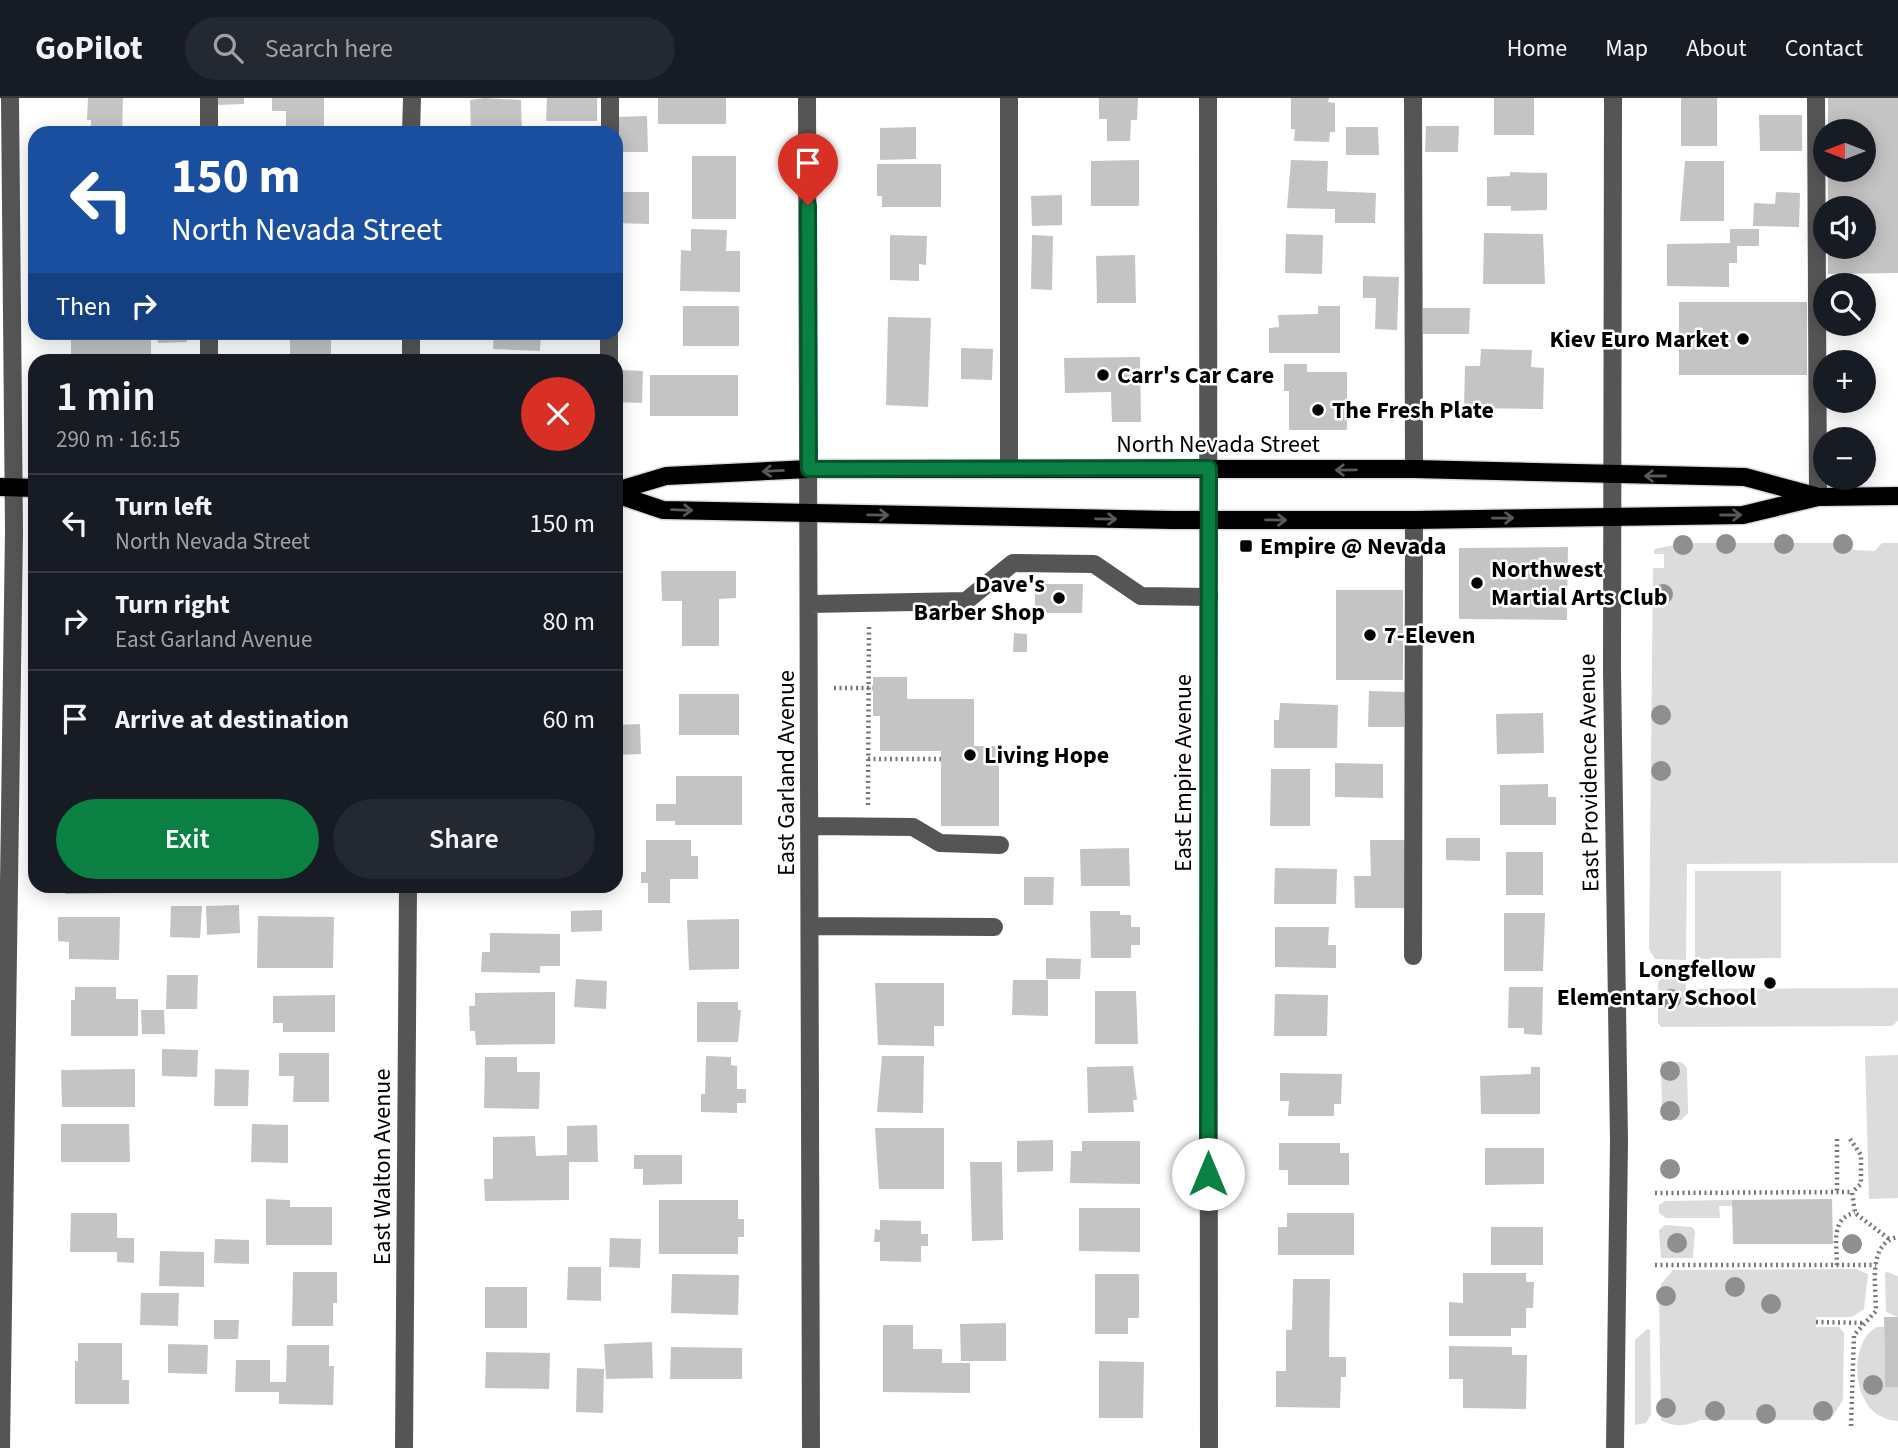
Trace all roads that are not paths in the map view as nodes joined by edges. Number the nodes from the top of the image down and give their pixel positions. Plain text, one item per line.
1 (10, 98) edge
2 (209, 98) edge
3 (412, 98) edge
4 (610, 98) edge
5 (807, 98) edge
6 (1009, 98) edge
7 (1208, 98) edge
8 (1413, 98) edge
9 (1613, 98) edge
10 (1816, 98) edge
11 (209, 126) edge
12 (411, 126) edge
13 (610, 126) edge
14 (1009, 467) junction
15 (1209, 468) junction
16 (809, 469) junction
17 (1414, 469) junction
18 (1612, 476) junction
19 (7, 487) edge
20 (28, 488) edge
21 (623, 490) edge
22 (623, 495) edge
23 (1818, 496) junction
24 (1898, 496) edge
25 (810, 514) junction
26 (1613, 515) junction
27 (1208, 520) junction
28 (1414, 520) junction
29 (1209, 597) junction
30 (810, 604) junction
31 (811, 826) junction
32 (1000, 845) dead end
33 (408, 893) edge
34 (810, 926) junction
35 (994, 927) dead end
36 (1413, 956) dead end
37 (1, 1448) edge
38 (404, 1448) edge
39 (811, 1448) edge
40 (1209, 1448) edge
41 (1615, 1448) edge

1 - 19 street
2 - 11 street
3 - 12 street
4 - 13 street
5 - 16 street, East Garland Avenue
6 - 14 street
7 - 15 street, East Empire Avenue
8 - 17 street
9 - 18 street, East Providence Avenue
10 - 23 street
14 - 15 main road, North Nevada Street
14 - 16 main road, North Nevada Street
17 -> 15 main road, North Nevada Street
15 - 27 street, East Empire Avenue
16 -> 21 main road, North Nevada Street
16 - 25 street, East Garland Avenue
17 - 18 main road, North Nevada Street
23 -> 18 main road, North Nevada Street
18 - 26 street, East Providence Avenue
19 - 20 main road
19 - 37 street
22 -> 25 main road, North Nevada Street
23 - 24 main road, North Nevada Street
26 -> 23 main road, North Nevada Street
25 -> 27 main road, North Nevada Street
25 - 30 street, East Garland Avenue
28 -> 26 main road, North Nevada Street
26 - 41 street, East Providence Avenue
27 -> 28 main road, North Nevada Street
27 - 29 street, East Empire Avenue
28 - 36 street
29 - 30 street
29 - 40 street, East Empire Avenue
30 - 31 street, East Garland Avenue
31 - 32 street
31 - 34 street, East Garland Avenue
33 - 38 street, East Walton Avenue
34 - 35 street
34 - 39 street, East Garland Avenue

